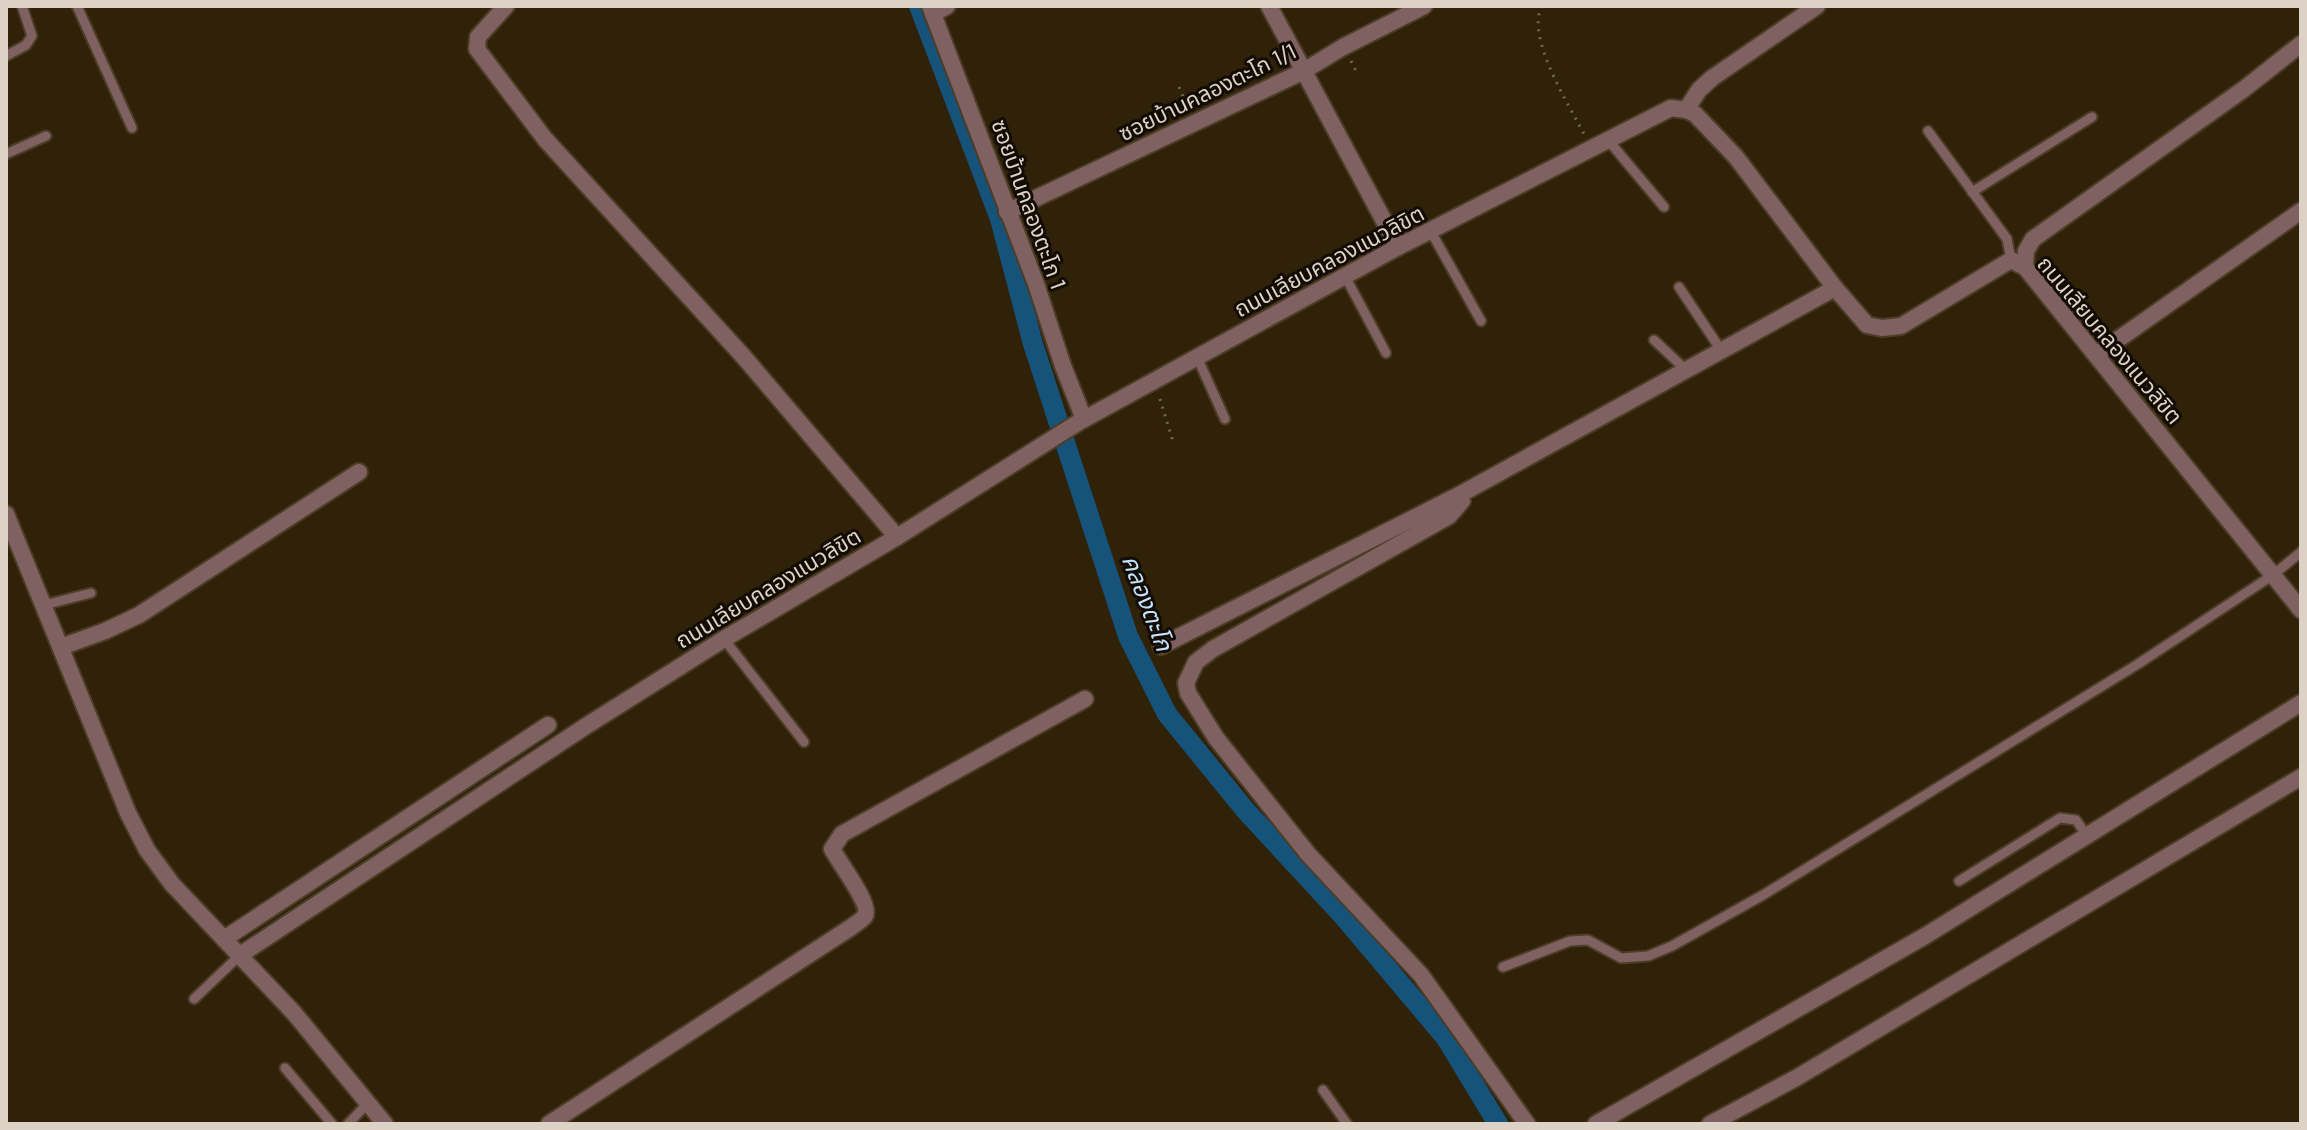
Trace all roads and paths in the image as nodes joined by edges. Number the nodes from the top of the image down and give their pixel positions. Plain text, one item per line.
1 (22, 6) edge
2 (77, 6) edge
3 (506, 6) edge
4 (1269, 6) edge
5 (1424, 6) edge
6 (1542, 6) edge
7 (1817, 6) edge
8 (937, 9) edge
9 (2301, 44) edge
10 (6, 56) edge
11 (1302, 72) junction
12 (1686, 110) junction
13 (2092, 117) dead end
14 (132, 128) dead end
15 (1928, 131) dead end
16 (46, 136) dead end
17 (1608, 140) junction
18 (1591, 148) junction
19 (6, 154) edge
20 (1972, 192) junction
21 (1664, 207) dead end
22 (2301, 211) edge
23 (1007, 212) junction
24 (1430, 230) junction
25 (1398, 247) junction
26 (2018, 263) junction
27 (1345, 276) junction
28 (1679, 287) dead end
29 (1835, 288) junction
30 (1481, 321) dead end
31 (1654, 340) dead end
32 (1721, 350) junction
33 (1386, 353) dead end
34 (2096, 355) junction
35 (1197, 357) junction
36 (1685, 369) junction
37 (1155, 380) junction
38 (1225, 419) dead end
39 (1082, 420) junction
40 (1174, 445) dead end
41 (359, 472) dead end
42 (1459, 495) junction
43 (6, 514) edge
44 (897, 537) junction
45 (2301, 552) edge
46 (2273, 575) junction
47 (91, 593) dead end
48 (44, 605) junction
49 (2301, 610) edge
50 (724, 639) junction
51 (1161, 646) dead end
52 (61, 647) junction
53 (1085, 699) dead end
54 (2301, 703) edge
55 (548, 725) dead end
56 (804, 742) dead end
57 (2301, 777) edge
58 (464, 779) junction
59 (478, 797) junction
60 (2087, 836) junction
61 (1959, 881) dead end
62 (224, 939) junction
63 (240, 955) junction
64 (1503, 967) dead end
65 (194, 999) dead end
66 (285, 1068) dead end
67 (1323, 1090) dead end
68 (368, 1103) junction
69 (332, 1124) edge
70 (348, 1124) edge
71 (385, 1124) edge
72 (549, 1124) edge
73 (1347, 1124) edge
74 (1527, 1124) edge
75 (1596, 1124) edge
76 (1710, 1124) edge

1 - 10 lane
2 - 14 lane
3 - 44 street
4 - 11 street
5 - 11 street, ซอยบ้านคลองตะโก 1/1
6 - 18 path
7 - 12 street
8 - 23 street, ซอยบ้านคลองตะโก 1
9 - 26 street
11 - 23 street, ซอยบ้านคลองตะโก 1/1
11 - 25 street
12 - 17 street, ถนนเลียบคลองแนวลิขิต
12 - 29 street, ถนนเลียบคลองแนวลิขิต
13 - 20 lane
15 - 20 lane
16 - 19 lane
17 - 18 street, ถนนเลียบคลองแนวลิขิต
17 - 21 lane
18 - 24 street, ถนนเลียบคลองแนวลิขิต
20 - 26 lane
22 - 34 street
23 - 39 street, ซอยบ้านคลองตะโก 1
24 - 25 street, ถนนเลียบคลองแนวลิขิต
24 - 30 lane
25 - 27 street, ถนนเลียบคลองแนวลิขิต
26 - 29 street, ถนนเลียบคลองแนวลิขิต
26 - 34 street, ถนนเลียบคลองแนวลิขิต
27 - 33 lane
27 - 35 street, ถนนเลียบคลองแนวลิขิต
28 - 32 lane
29 - 32 street
31 - 36 lane
32 - 36 street
34 - 46 street, ถนนเลียบคลองแนวลิขิต
35 - 37 street, ถนนเลียบคลองแนวลิขิต
35 - 38 lane
36 - 42 street
37 - 39 street, ถนนเลียบคลองแนวลิขิต
37 - 40 path
39 - 44 street, ถนนเลียบคลองแนวลิขิต
41 - 52 street
42 - 51 street
42 - 74 street
43 - 48 street
44 - 50 street, ถนนเลียบคลองแนวลิขิต
45 - 46 lane
46 - 49 street, ถนนเลียบคลองแนวลิขิต
46 - 64 lane
47 - 48 lane
48 - 52 street
50 - 56 lane
50 - 59 street, ถนนเลียบคลองแนวลิขิต
52 - 62 street
53 - 72 street
54 - 60 street
55 - 58 street
57 - 76 street
58 - 59 street
58 - 62 street
59 - 63 street, ถนนเลียบคลองแนวลิขิต
60 - 61 lane
60 - 75 street
62 - 63 street
63 - 65 lane
63 - 68 street
66 - 69 lane
67 - 73 lane
68 - 70 lane
68 - 71 street

